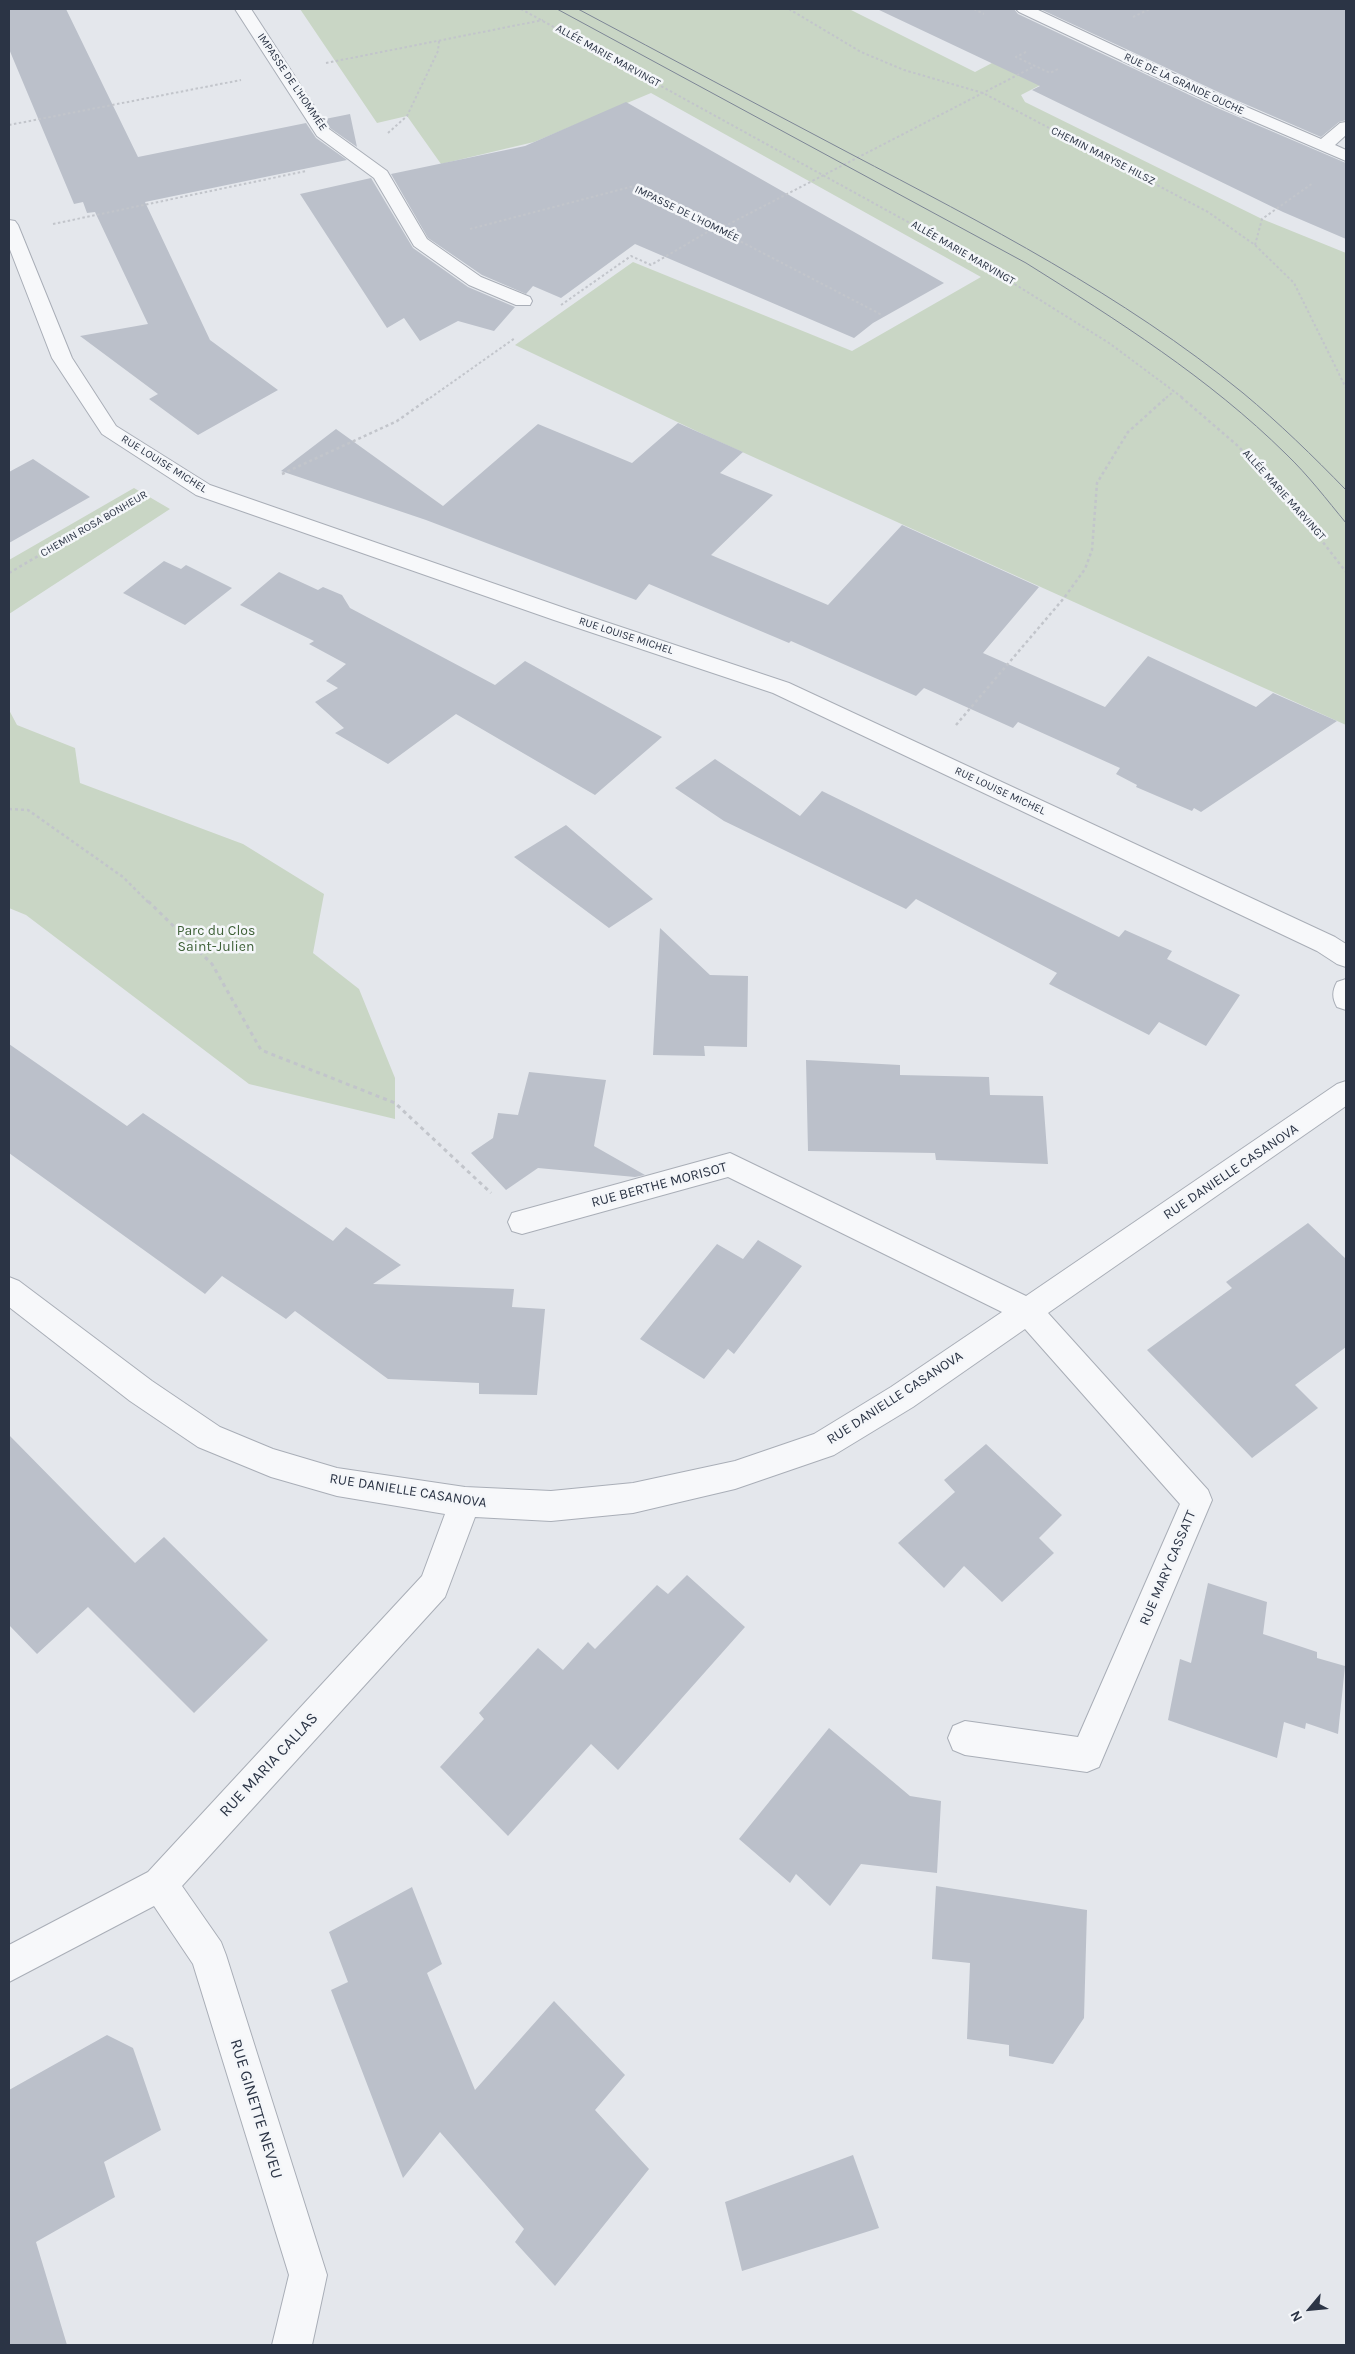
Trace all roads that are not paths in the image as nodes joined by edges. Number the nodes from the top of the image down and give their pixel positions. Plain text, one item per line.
1 (243, 9) edge
2 (1024, 9) edge
3 (1346, 126) edge
4 (1323, 146) junction
5 (1346, 156) edge
6 (10, 229) edge
7 (523, 301) dead end
8 (1346, 957) edge
9 (1346, 989) edge
10 (1346, 1000) edge
11 (1346, 1092) edge
12 (522, 1222) road end
13 (9, 1290) edge
14 (1028, 1311) junction
15 (465, 1502) junction
16 (965, 1738) dead end
17 (160, 1884) junction
18 (9, 1964) edge
19 (292, 2345) edge

1 - 7 street, IMPASSE DE L'HOMMÉE
2 - 4 street, RUE DE LA GRANDE OUCHE
3 - 4 street
4 - 5 street, RUE DE LA GRANDE OUCHE
6 - 8 street, RUE LOUISE MICHEL
9 - 10 street
11 - 14 street, RUE DANIELLE CASANOVA
12 - 14 street, RUE BERTHE MORISOT
13 - 15 street, RUE DANIELLE CASANOVA
14 - 15 street, RUE DANIELLE CASANOVA
14 - 16 street, RUE MARY CASSATT
15 - 17 street, RUE MARIA CALLAS
17 - 18 street, RUE MARIA CALLAS
17 - 19 street, RUE GINETTE NEVEU

